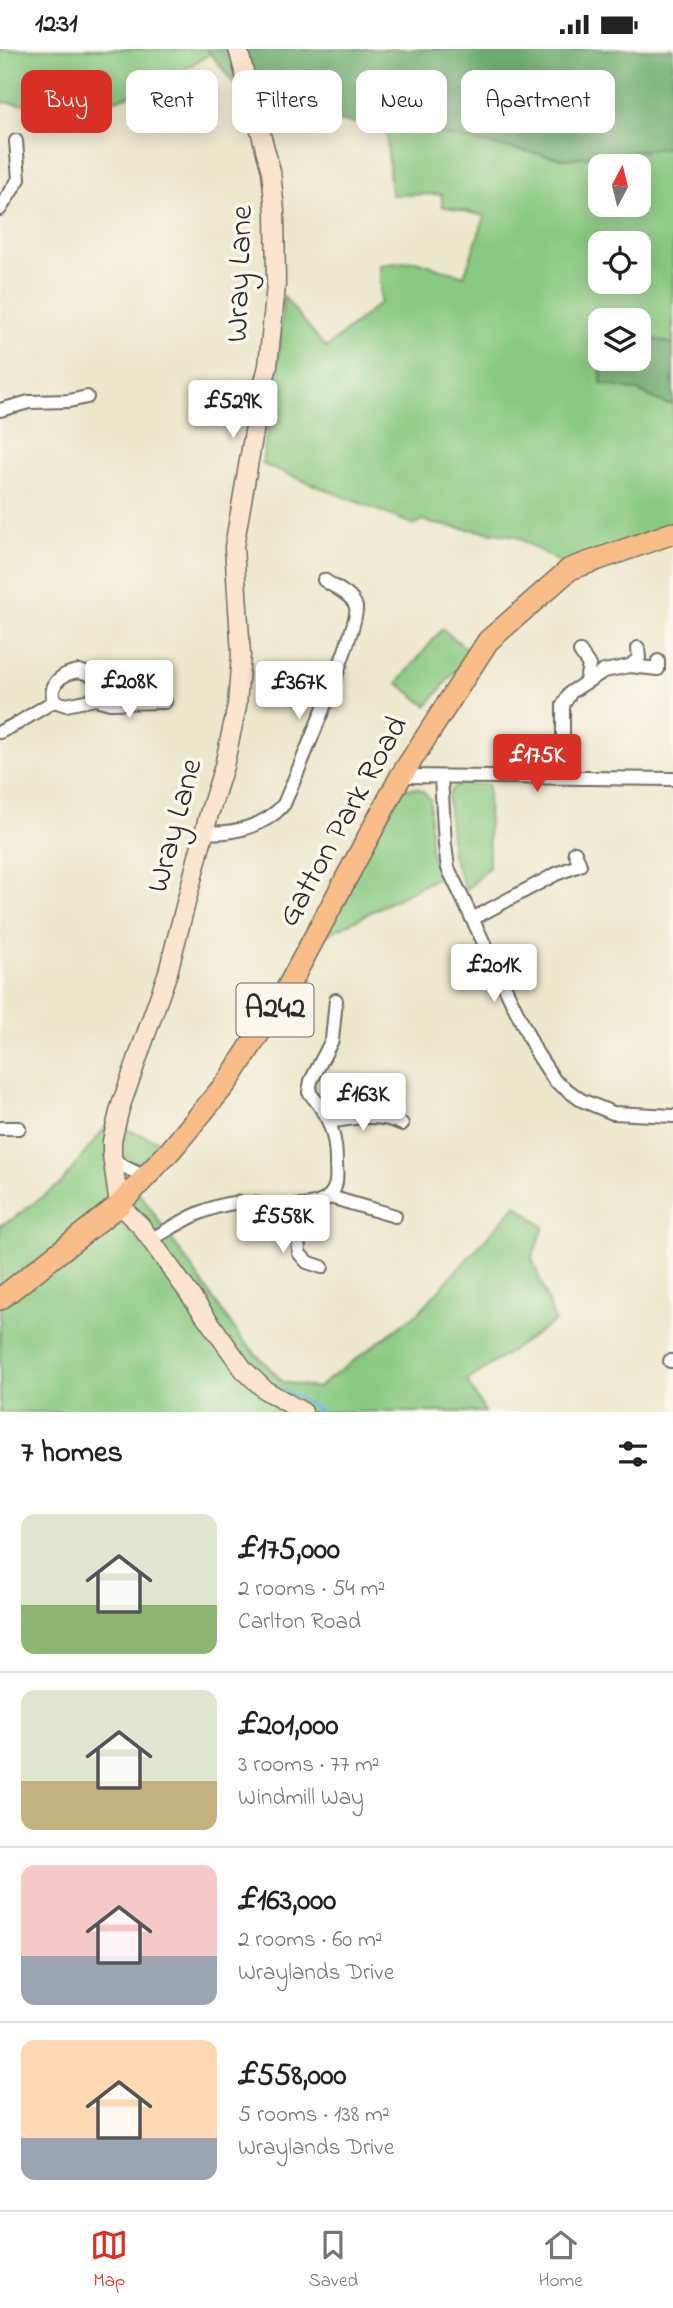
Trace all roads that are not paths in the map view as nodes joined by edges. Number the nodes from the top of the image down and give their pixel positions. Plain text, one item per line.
1 (238, 49) edge
2 (16, 141) dead end
3 (0, 209) edge
4 (87, 397) dead end
5 (0, 410) edge
6 (673, 533) edge
7 (324, 580) dead end
8 (638, 648) dead end
9 (580, 652) dead end
10 (657, 661) dead end
11 (630, 666) junction
12 (586, 681) junction
13 (95, 699) junction
14 (54, 701) junction
15 (165, 702) dead end
16 (0, 732) edge
17 (401, 776) junction
18 (441, 777) junction
19 (563, 777) junction
20 (673, 779) edge
21 (204, 832) junction
22 (580, 864) dead end
23 (472, 919) junction
24 (336, 1000) dead end
25 (673, 1116) edge
26 (329, 1122) junction
27 (402, 1124) dead end
28 (0, 1128) edge
29 (19, 1128) dead end
30 (112, 1155) junction
31 (145, 1177) junction
32 (330, 1197) junction
33 (120, 1205) junction
34 (297, 1207) junction
35 (395, 1216) dead end
36 (150, 1240) junction
37 (322, 1267) dead end
38 (0, 1299) edge
39 (303, 1412) edge

1 - 21 street, Wray Lane
2 - 3 street
4 - 5 street
6 - 17 main road, Gatton Park Road / A242
7 - 21 street
8 - 11 street
9 - 12 street
10 - 11 street
11 - 12 street
12 - 19 street
13 - 14 street
13 - 14 street
13 - 15 street
14 - 16 street
17 - 18 street
17 - 31 main road, Gatton Park Road / A242
18 - 19 street
18 - 23 street
19 - 20 street
21 - 30 street, Wray Lane
22 - 23 street
23 - 25 street
24 - 26 street
26 - 27 street
26 - 32 street
28 - 29 street
30 - 31 street
30 - 33 street, Wray Lane
31 - 33 main road, Gatton Park Road / A242
32 - 34 street
32 - 35 street
33 - 36 street
33 - 38 main road, A242
34 - 36 street
34 - 37 street
36 - 39 street

